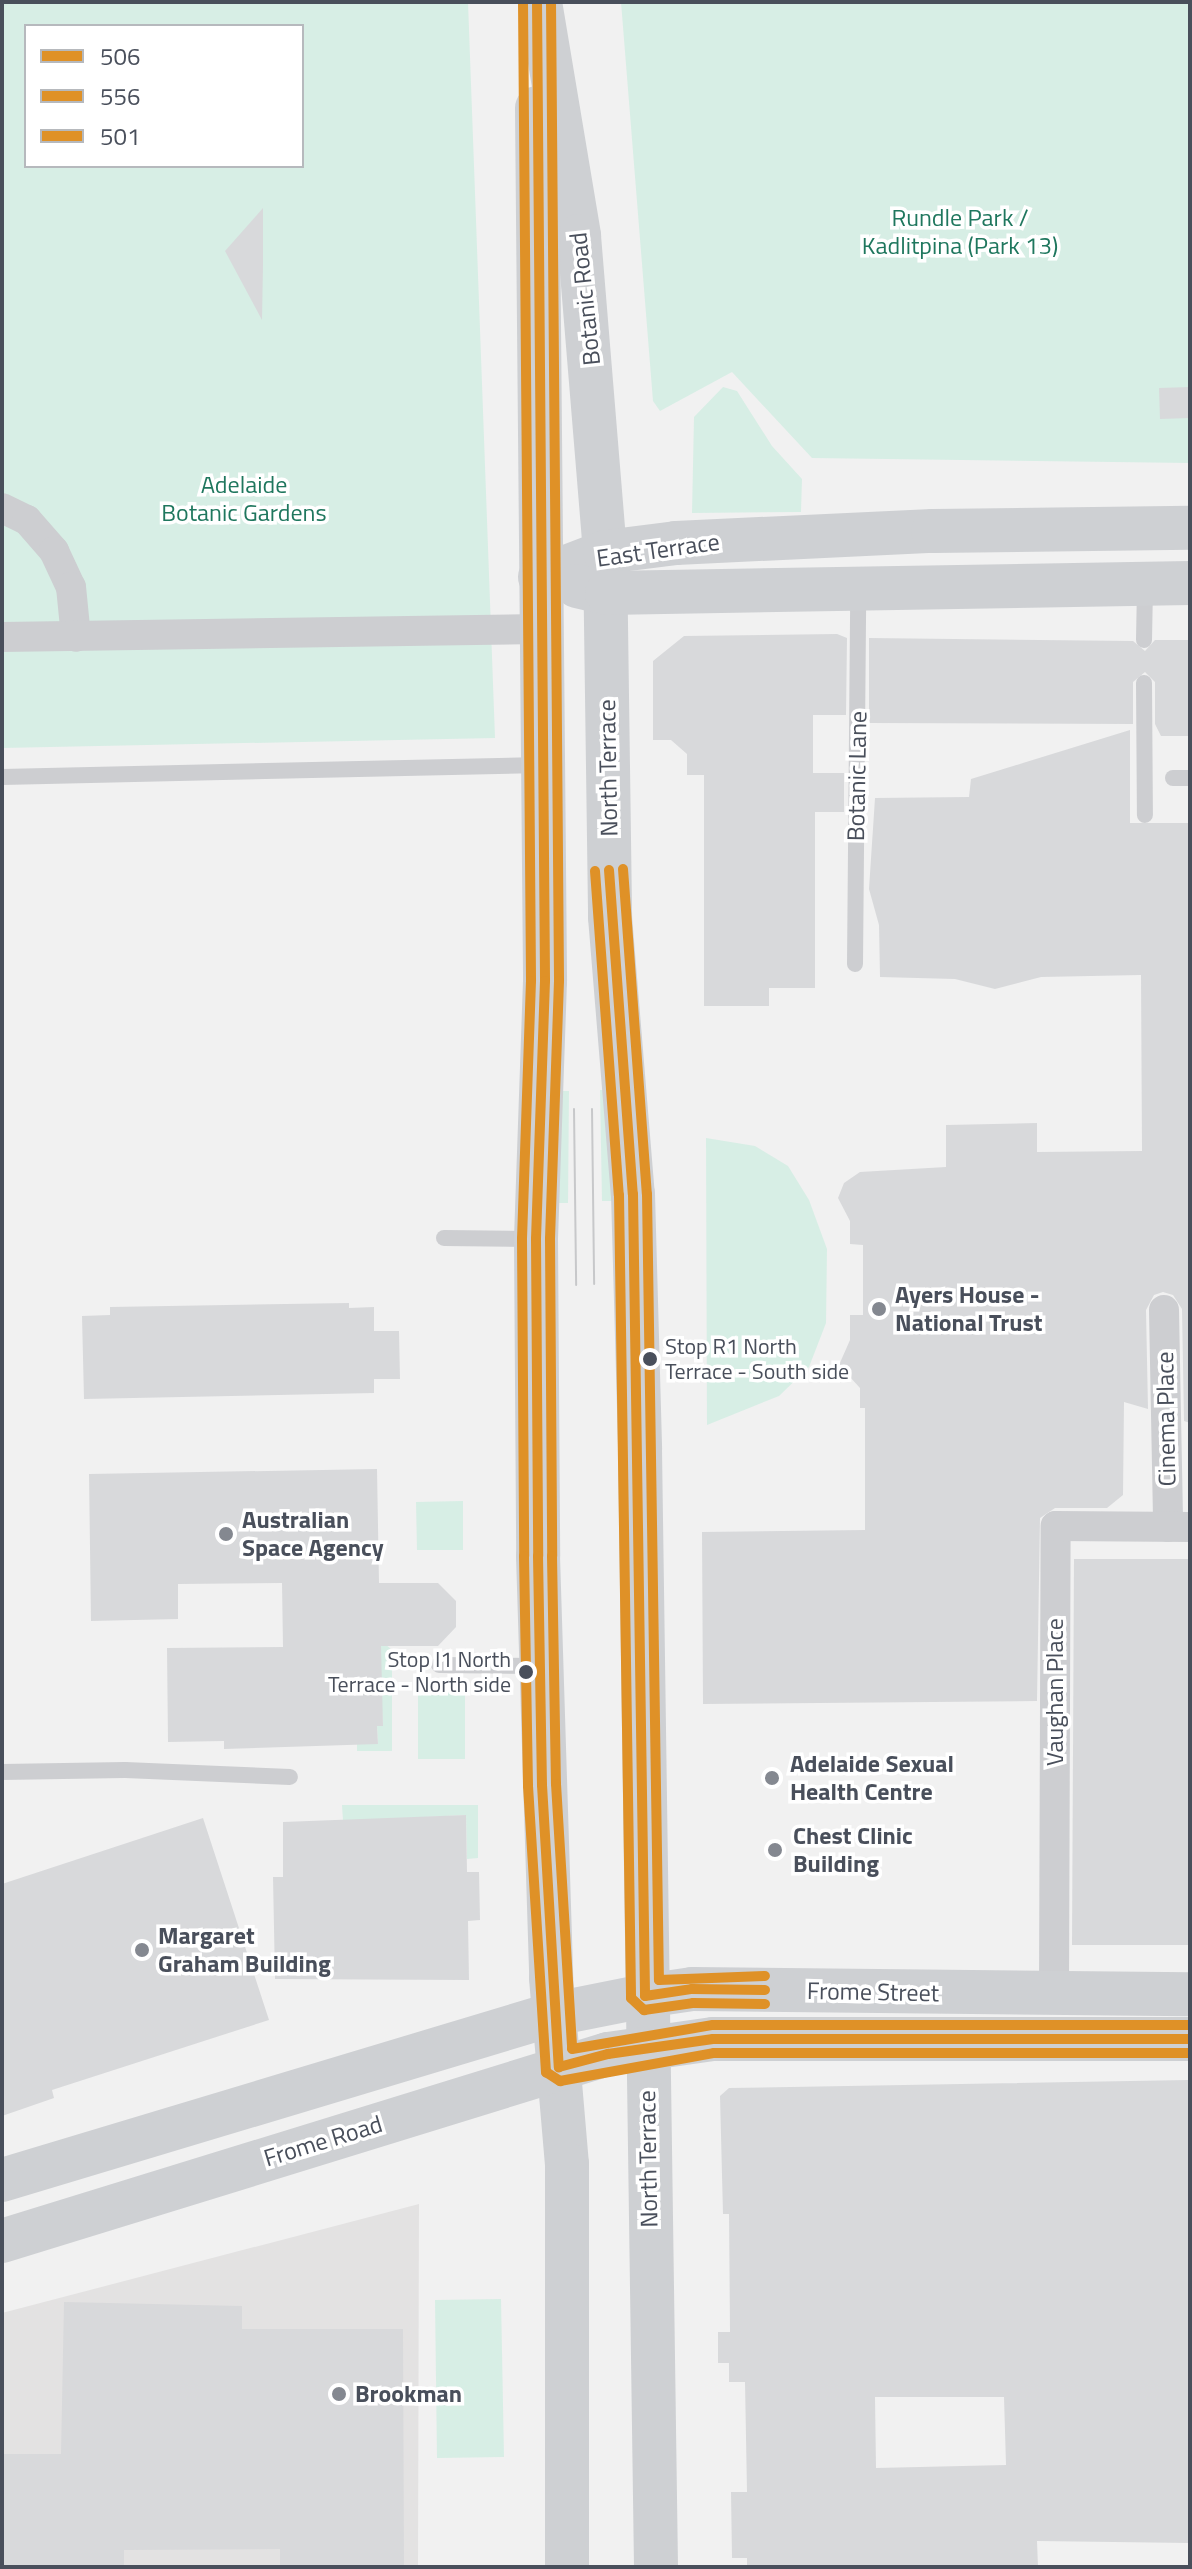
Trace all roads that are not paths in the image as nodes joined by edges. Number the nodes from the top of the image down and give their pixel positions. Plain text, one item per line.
1 (538, 2) edge
2 (2, 508) edge
3 (1190, 528) edge
4 (933, 531) junction
5 (606, 572) junction
6 (540, 577) junction
7 (1190, 583) edge
8 (1145, 584) junction
9 (935, 588) junction
10 (858, 589) junction
11 (540, 629) junction
12 (2, 637) edge
13 (76, 637) junction
14 (1144, 640) dead end
15 (1144, 683) dead end
16 (544, 765) junction
17 (2, 777) edge
18 (1145, 815) dead end
19 (855, 964) dead end
20 (444, 1238) dead end
21 (536, 1239) junction
22 (1164, 1310) dead end
23 (1179, 1527) edge
24 (439, 1665) dead end
25 (540, 1666) junction
26 (2, 1772) edge
27 (290, 1777) dead end
28 (1054, 1992) junction
29 (1190, 1994) edge
30 (645, 1996) junction
31 (554, 2014) junction
32 (1190, 2039) edge
33 (1054, 2040) junction
34 (645, 2048) junction
35 (559, 2067) junction
36 (2, 2180) edge
37 (2, 2241) edge
38 (567, 2567) edge
39 (656, 2567) edge

1 - 5 main road, Botanic Road
1 - 6 main road, Botanic Road
2 - 13 street
3 - 4 main road, East Terrace
4 - 5 main road, East Terrace
4 - 9 main road
5 - 6 main road, East Terrace
5 - 10 main road, East Terrace
5 - 30 main road, North Terrace
6 - 11 main road
7 - 8 main road, East Terrace
8 - 9 main road, East Terrace
8 - 14 lane
9 - 10 main road, East Terrace
10 - 19 lane, Botanic Lane
11 - 13 street
11 - 16 main road
12 - 13 street
15 - 18 lane
16 - 17 lane
16 - 21 main road
20 - 21 lane
21 - 25 main road
22 - 23 street, Cinema Place
23 - 28 street, Vaughan Place
24 - 25 lane
25 - 31 main road
26 - 27 lane
28 - 29 main road, Frome Street
28 - 30 main road, Frome Street
28 - 33 main road
30 - 31 main road
30 - 34 main road, North Terrace
31 - 35 main road
31 - 36 main road
32 - 33 main road, Frome Street
33 - 34 main road, Frome Street
34 - 35 main road, Frome Road
34 - 39 main road, North Terrace
35 - 37 main road, Frome Road
35 - 38 main road

